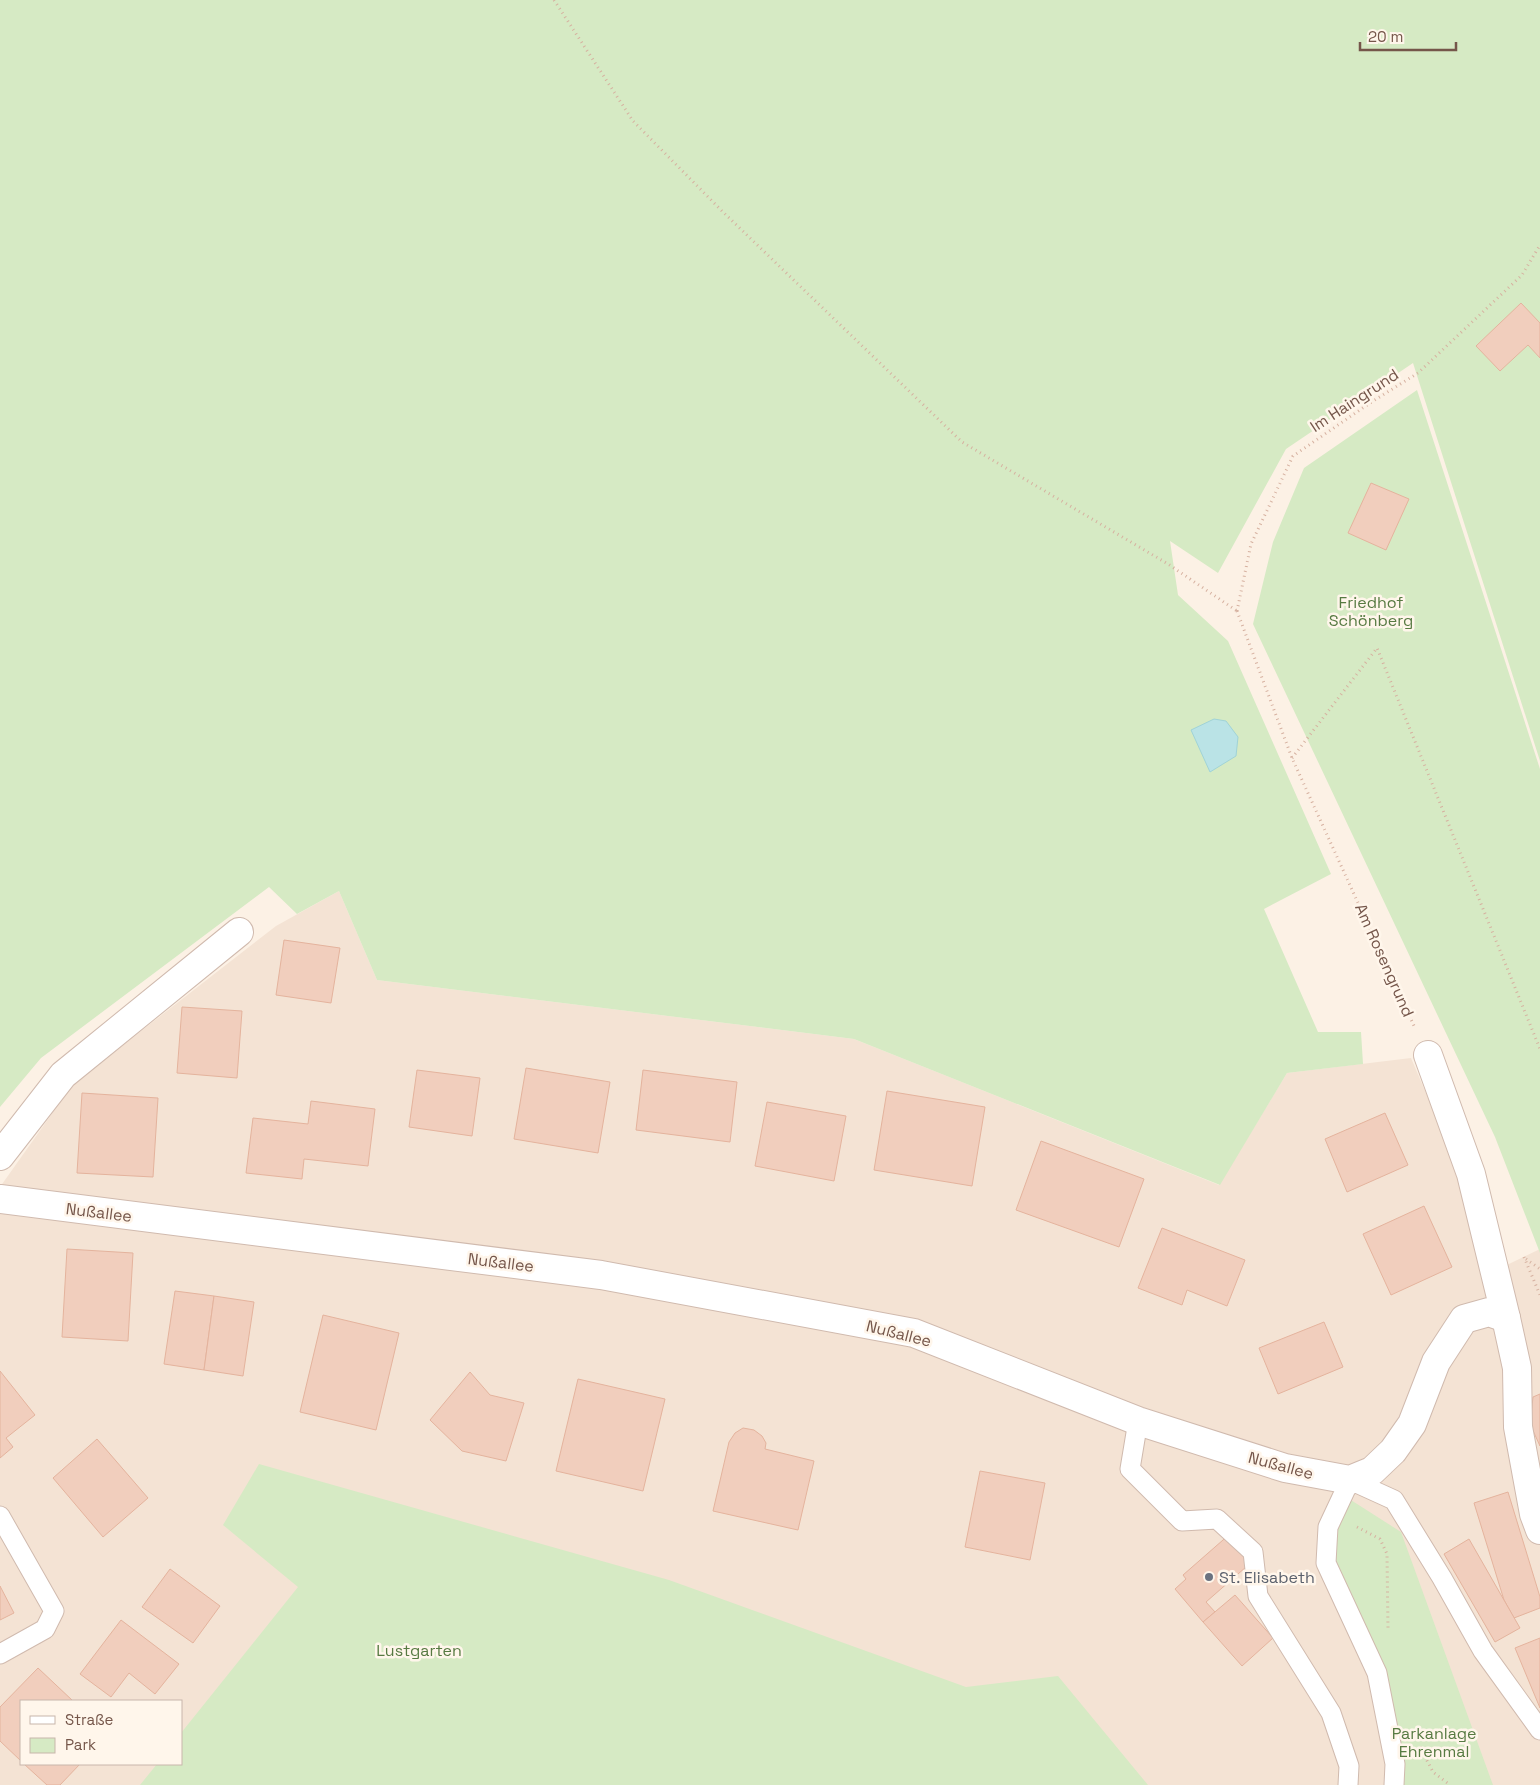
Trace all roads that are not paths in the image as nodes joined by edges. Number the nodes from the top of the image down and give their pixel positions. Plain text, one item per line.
1 (239, 932) dead end
2 (1428, 1055) road end
3 (0, 1156) edge
4 (0, 1199) edge
5 (1506, 1318) junction
6 (1138, 1421) junction
7 (1350, 1480) junction
8 (0, 1516) edge
9 (1540, 1530) edge
10 (0, 1654) edge
11 (1540, 1730) edge
12 (1348, 1785) edge
13 (1394, 1785) edge

1 - 3 street
2 - 5 street
4 - 6 street, Nußallee
5 - 7 street
5 - 9 street
6 - 7 street, Nußallee
6 - 12 lane
7 - 11 lane
7 - 13 lane
8 - 10 lane

